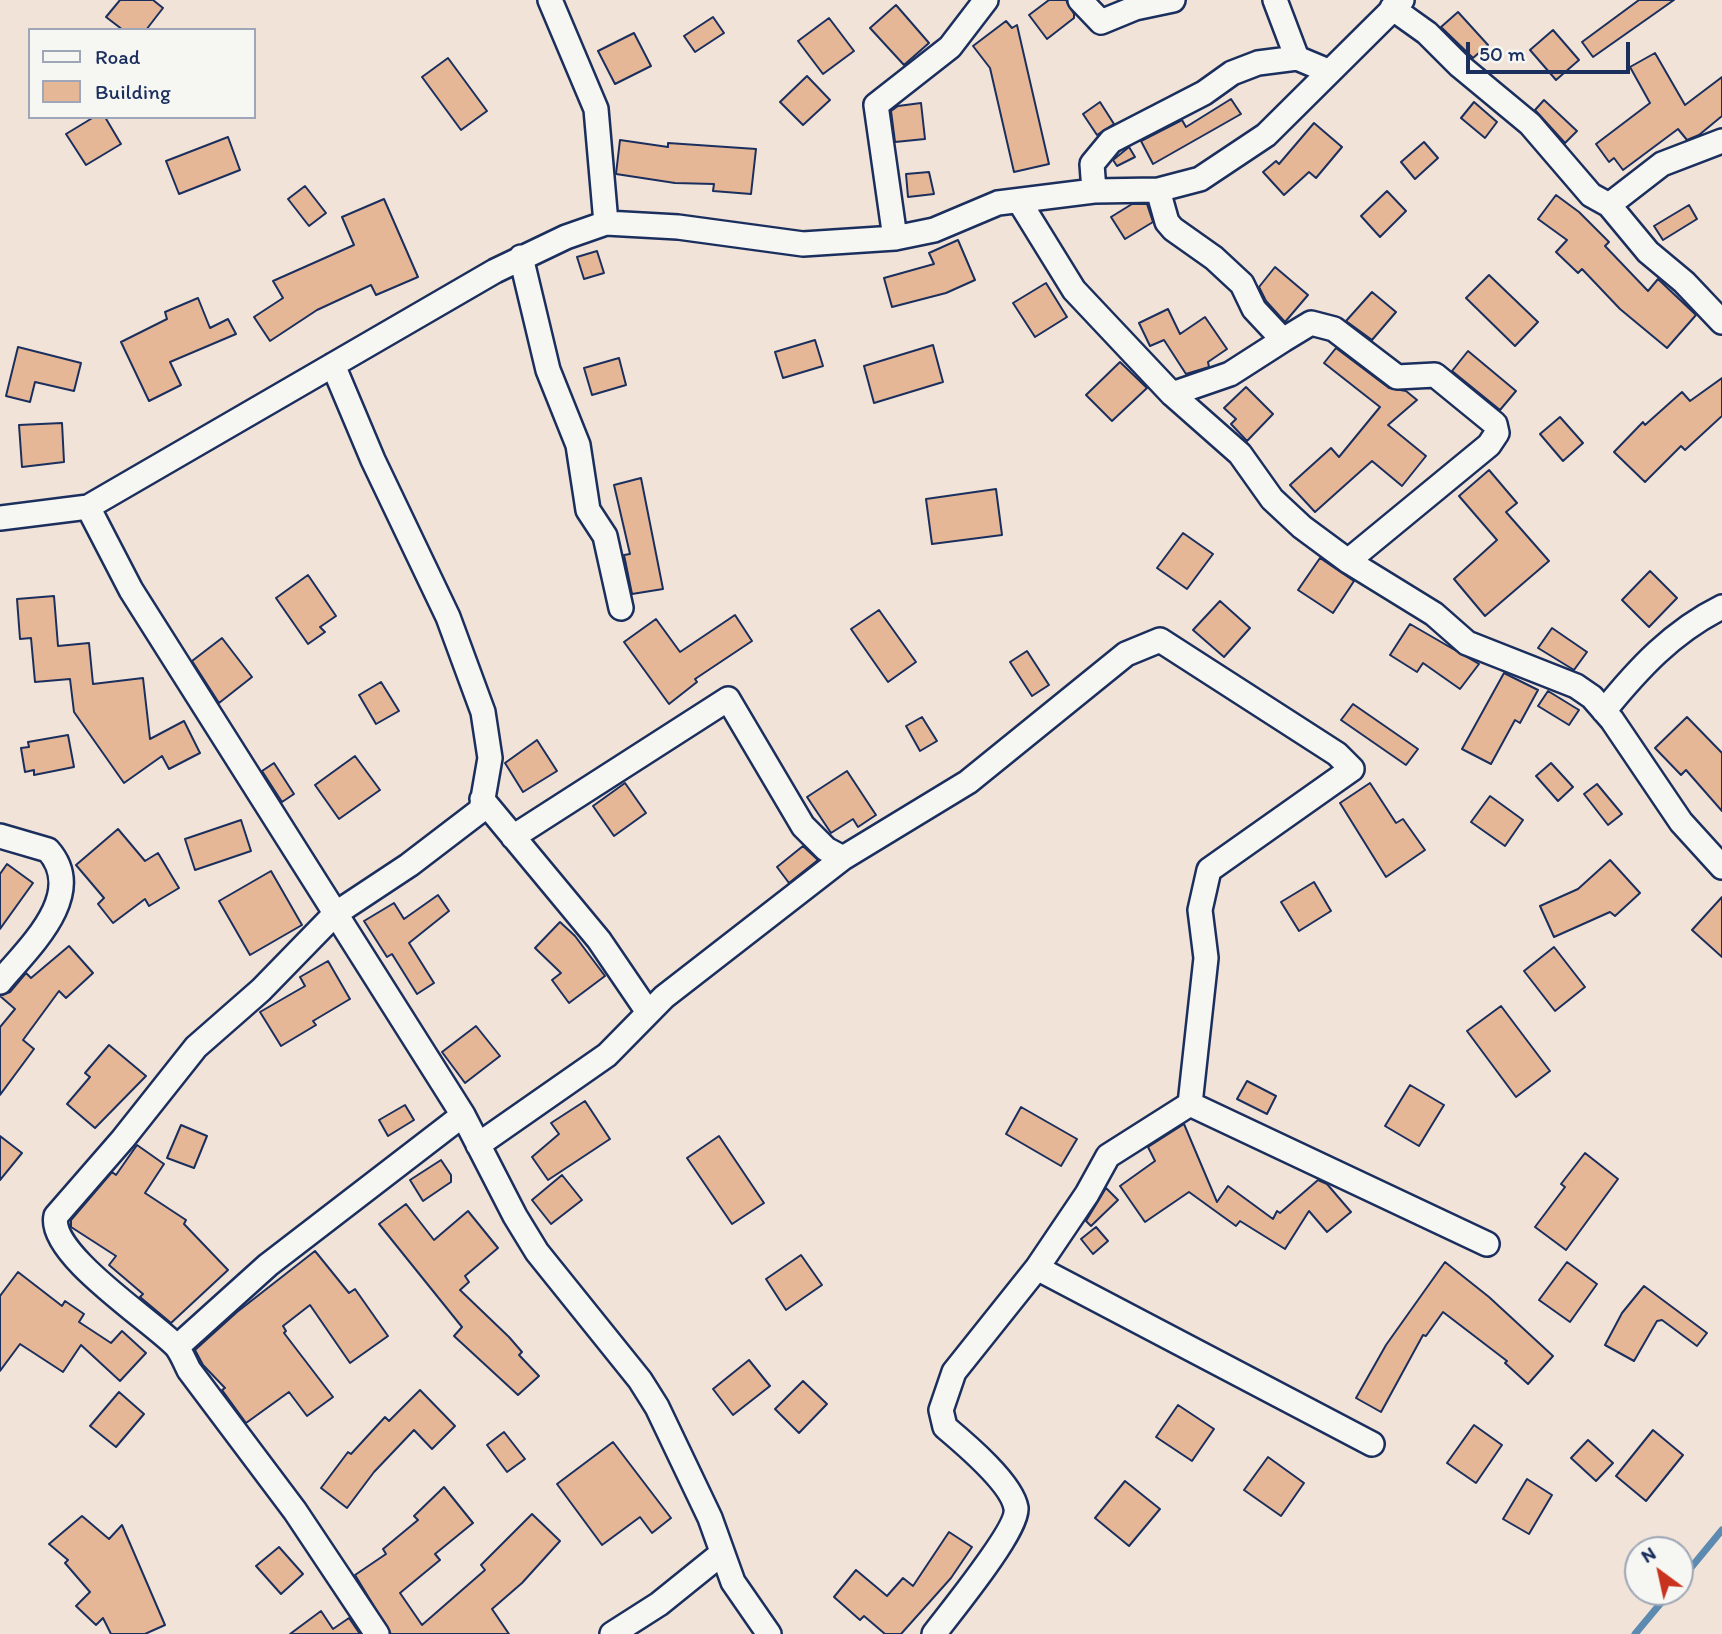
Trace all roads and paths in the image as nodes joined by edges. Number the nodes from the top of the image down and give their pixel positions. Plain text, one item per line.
1 (550, 0) edge
2 (986, 0) edge
3 (1080, 0) edge
4 (1172, 0) edge
5 (1275, 0) edge
6 (1397, 4) edge
7 (1297, 58) junction
8 (1328, 71) junction
9 (1722, 141) edge
10 (1158, 190) junction
11 (1094, 191) junction
12 (1019, 201) junction
13 (1609, 205) junction
14 (606, 223) junction
15 (895, 238) junction
16 (521, 257) junction
17 (1722, 322) edge
18 (1283, 340) junction
19 (333, 365) junction
20 (1172, 394) junction
21 (88, 507) junction
22 (0, 517) edge
23 (1348, 561) junction
24 (1722, 607) edge
25 (621, 608) dead end
26 (1604, 711) junction
27 (482, 799) junction
28 (0, 836) edge
29 (513, 837) junction
30 (843, 858) junction
31 (1722, 867) edge
32 (335, 914) junction
33 (0, 982) edge
34 (648, 1012) junction
35 (1190, 1104) junction
36 (463, 1115) junction
37 (478, 1145) junction
38 (1487, 1244) dead end
39 (1037, 1269) junction
40 (177, 1347) junction
41 (1373, 1444) dead end
42 (722, 1554) junction
43 (377, 1634) edge
44 (612, 1634) edge
45 (769, 1634) edge
46 (933, 1634) edge

1 - 14 street
2 - 15 street
3 - 4 street
5 - 7 street
6 - 8 street
6 - 13 street
7 - 8 street
7 - 11 street
8 - 10 street
9 - 13 street
10 - 11 street
10 - 18 street
11 - 12 street
12 - 15 street
12 - 20 street
13 - 17 street
14 - 15 street
14 - 16 street
16 - 19 street
16 - 25 street
18 - 20 street
18 - 23 street
19 - 21 street
19 - 27 street
20 - 23 street
21 - 22 street
21 - 32 street
23 - 26 street
24 - 26 street
26 - 31 street
27 - 29 street
27 - 32 street
28 - 33 street
29 - 30 street
29 - 34 street
30 - 34 street
30 - 35 street
32 - 36 street
32 - 40 street
34 - 37 street
35 - 38 street
35 - 39 street
36 - 37 street
36 - 40 street
37 - 42 street
39 - 41 street
39 - 46 street
40 - 43 street
42 - 44 street
42 - 45 street

